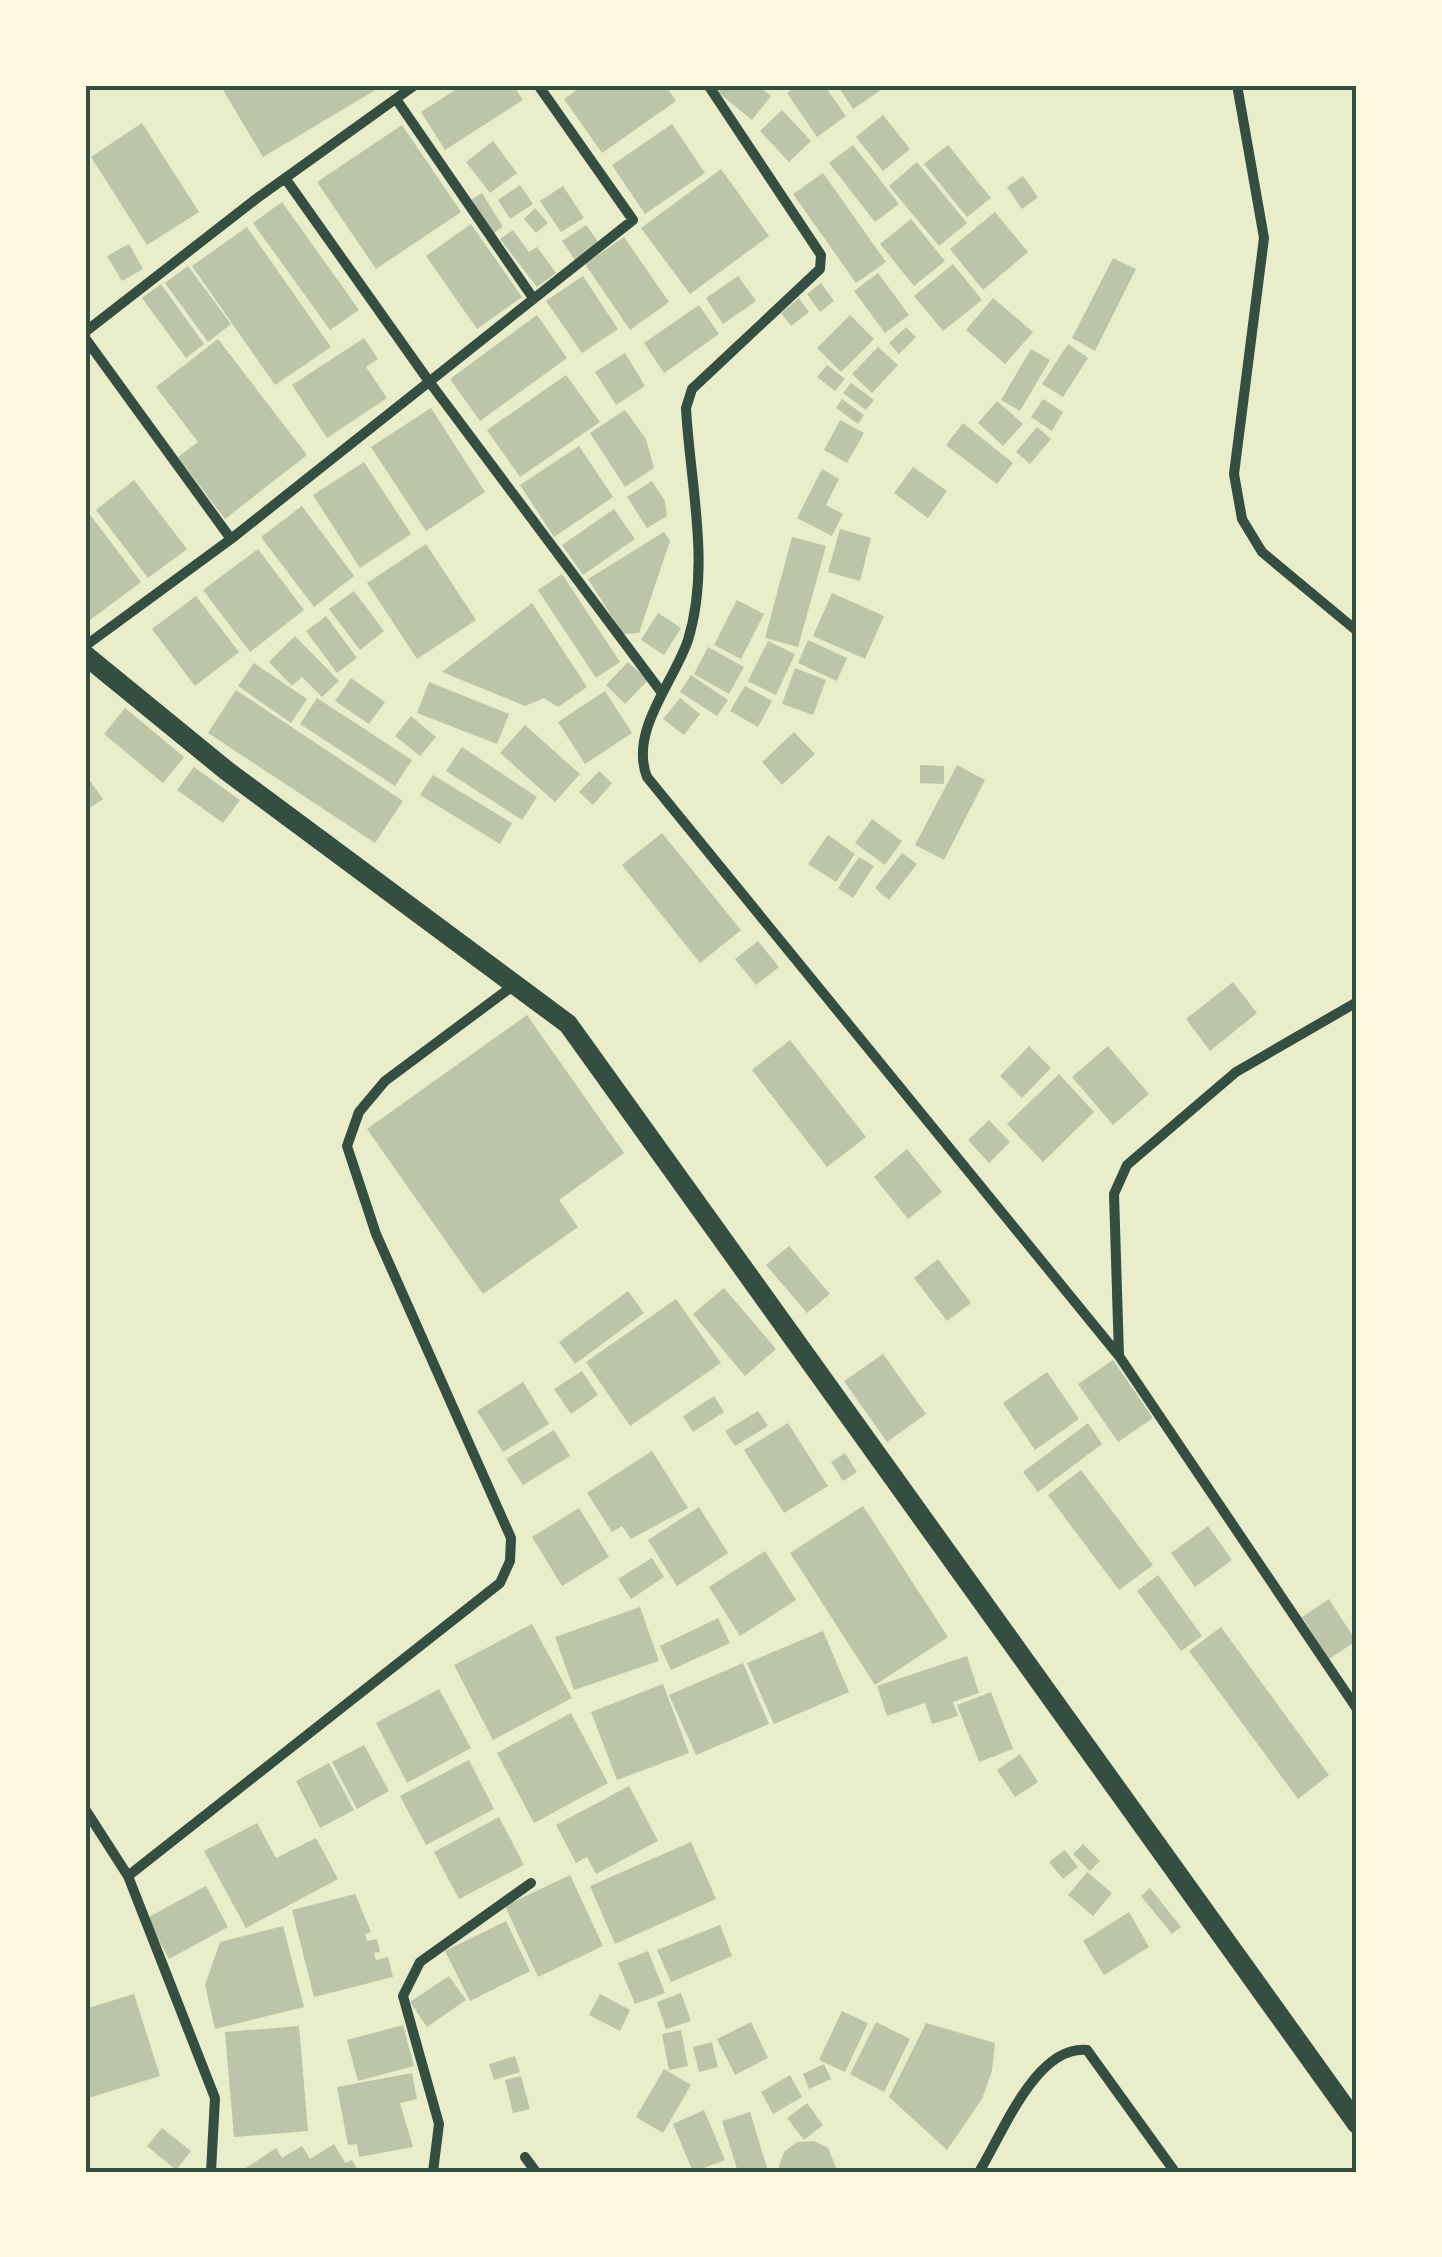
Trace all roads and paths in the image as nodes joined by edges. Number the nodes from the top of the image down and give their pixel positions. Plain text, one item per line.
1 (415, 85) edge
2 (538, 85) edge
3 (708, 85) edge
4 (1236, 85) edge
5 (396, 99) junction
6 (285, 178) junction
7 (533, 298) junction
8 (85, 335) edge
9 (428, 380) junction
10 (231, 539) junction
11 (1357, 631) edge
12 (85, 646) edge
13 (85, 655) edge
14 (662, 693) junction
15 (514, 984) junction
16 (1357, 1002) edge
17 (1119, 1356) junction
18 (1357, 1709) edge
19 (85, 1810) edge
20 (128, 1876) junction
21 (531, 1883) dead end
22 (1357, 2124) edge
23 (524, 2157) dead end
24 (211, 2172) edge
25 (433, 2172) edge
26 (536, 2172) edge
27 (979, 2172) edge
28 (1175, 2172) edge

1 - 5 street
2 - 7 street
3 - 14 street
4 - 11 street
5 - 6 street
5 - 7 street
6 - 8 street
6 - 9 street
7 - 9 street
8 - 10 street
9 - 10 street
9 - 14 street
10 - 12 street
13 - 15 main road
14 - 17 street
15 - 20 street
15 - 22 main road
16 - 17 street
17 - 18 street
19 - 20 street
20 - 24 street
21 - 25 street
23 - 26 street
27 - 28 street

